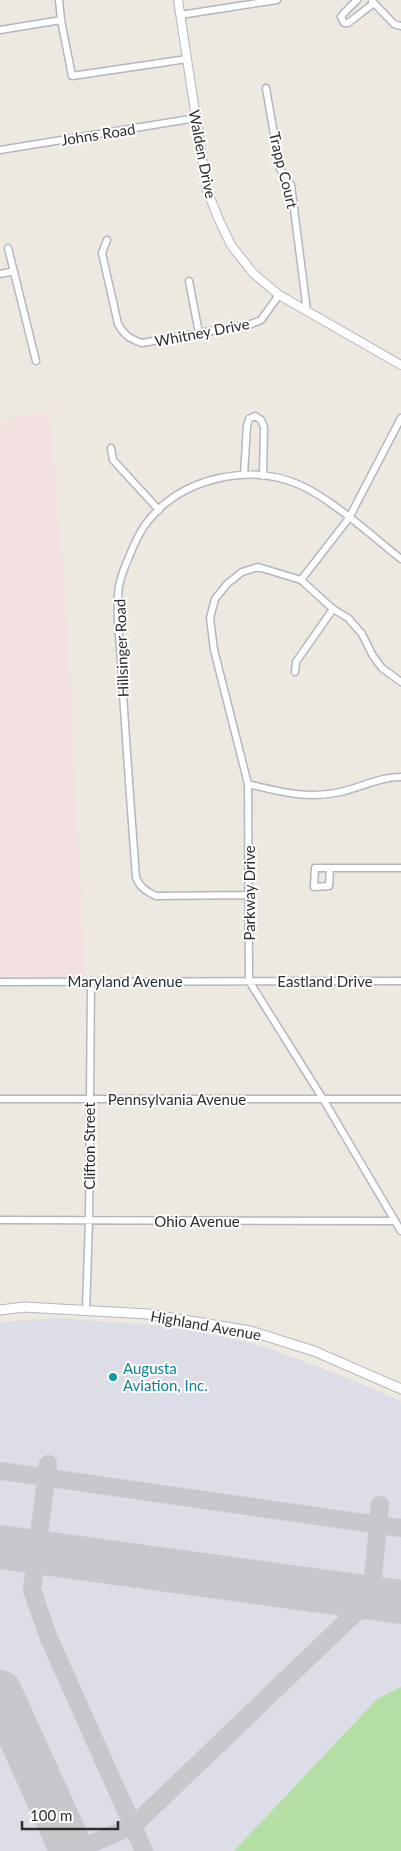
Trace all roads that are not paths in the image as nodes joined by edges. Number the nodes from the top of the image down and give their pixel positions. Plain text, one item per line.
1 (59, 0) edge
2 (178, 0) edge
3 (277, 0) edge
4 (356, 0) edge
5 (372, 1) edge
6 (180, 15) junction
7 (61, 20) junction
8 (401, 26) edge
9 (0, 30) edge
10 (187, 59) junction
11 (266, 88) dead end
12 (196, 118) junction
13 (0, 150) edge
14 (107, 240) dead end
15 (8, 248) dead end
16 (14, 271) junction
17 (0, 274) edge
18 (189, 281) dead end
19 (279, 295) junction
20 (307, 311) junction
21 (199, 333) junction
22 (36, 361) dead end
23 (401, 365) edge
24 (401, 418) edge
25 (112, 448) dead end
26 (244, 475) junction
27 (263, 476) junction
28 (159, 510) junction
29 (349, 518) junction
30 (401, 559) edge
31 (301, 580) junction
32 (333, 609) junction
33 (295, 672) dead end
34 (401, 682) edge
35 (401, 777) edge
36 (248, 784) junction
37 (330, 868) dead end
38 (401, 868) edge
39 (248, 895) junction
40 (249, 980) junction
41 (91, 981) junction
42 (401, 981) edge
43 (0, 982) edge
44 (0, 1099) edge
45 (323, 1099) junction
46 (401, 1099) edge
47 (89, 1100) junction
48 (0, 1220) edge
49 (89, 1221) junction
50 (395, 1221) junction
51 (401, 1231) edge
52 (0, 1310) edge
53 (86, 1310) junction
54 (401, 1390) edge

1 - 7 street
2 - 6 street, Walden Drive
3 - 6 street
4 - 5 street
5 - 8 street
6 - 10 street, Walden Drive
7 - 9 street
7 - 10 street
10 - 12 street, Walden Drive
11 - 20 street, Trapp Court
12 - 13 street, Johns Road
12 - 19 street, Walden Drive
14 - 21 street, Whitney Drive
15 - 16 street
16 - 17 street
16 - 22 street
18 - 21 street
19 - 20 street, Walden Drive
19 - 21 street, Whitney Drive
20 - 23 street, Walden Drive
24 - 29 street
25 - 28 street
26 - 27 street, Hillsinger Road
26 - 27 street
26 - 28 street, Hillsinger Road
27 - 29 street, Hillsinger Road
28 - 39 street, Hillsinger Road
29 - 30 street, Hillsinger Road
29 - 31 street
31 - 32 street
31 - 36 street, Parkway Drive
32 - 33 street
32 - 34 street
35 - 36 street
36 - 39 street, Parkway Drive
37 - 38 street
39 - 40 street, Parkway Drive
40 - 41 street, Maryland Avenue
40 - 42 street, Eastland Drive
40 - 45 street
41 - 43 street, Maryland Avenue
41 - 47 street, Clifton Street
44 - 47 street, Pennsylvania Avenue
45 - 46 street, Pennsylvania Avenue
45 - 47 street, Pennsylvania Avenue
45 - 50 street
47 - 49 street, Clifton Street
48 - 49 street, Ohio Avenue
49 - 50 street, Ohio Avenue
49 - 53 street, Clifton Street
50 - 51 street
52 - 53 main road, Highland Avenue
53 - 54 main road, Highland Avenue

